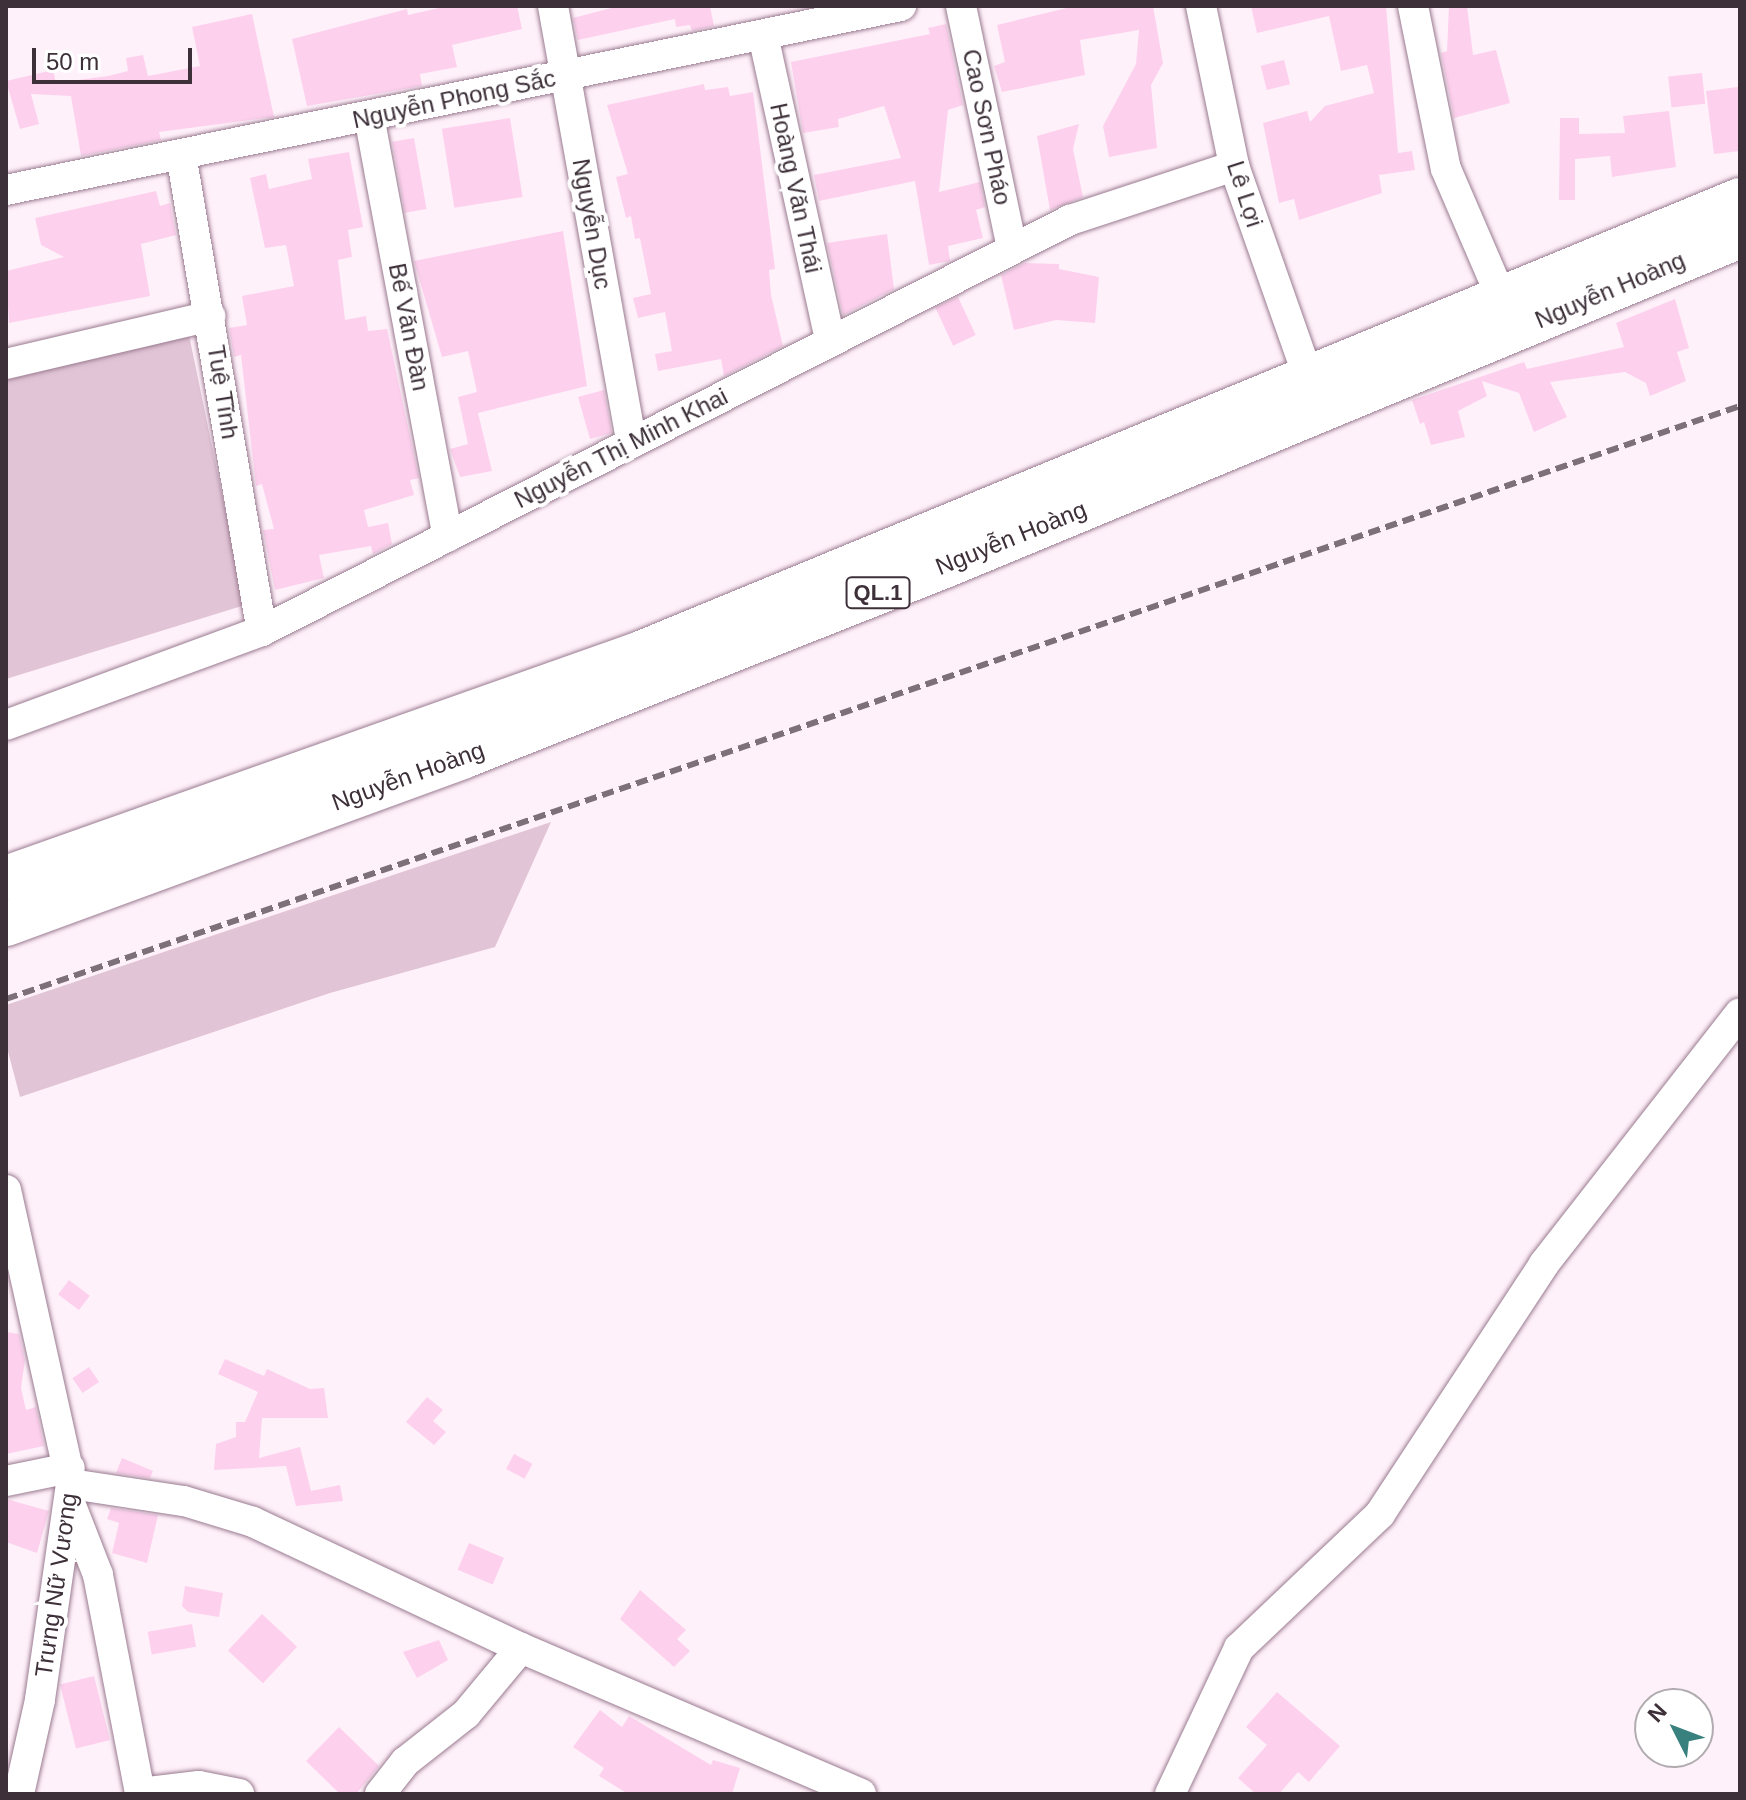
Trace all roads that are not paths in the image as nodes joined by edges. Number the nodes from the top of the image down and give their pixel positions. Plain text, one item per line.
1 (553, 6) edge
2 (901, 6) edge
3 (961, 6) edge
4 (1201, 6) edge
5 (1413, 6) edge
6 (763, 35) junction
7 (565, 76) junction
8 (369, 116) junction
9 (181, 154) junction
10 (1234, 166) junction
11 (6, 190) edge
12 (1740, 200) edge
13 (1740, 236) edge
14 (1012, 248) junction
15 (1501, 297) junction
16 (210, 316) junction
17 (830, 341) junction
18 (6, 364) edge
19 (1308, 376) junction
20 (632, 443) junction
21 (448, 537) junction
22 (262, 631) junction
23 (6, 725) edge
24 (6, 878) edge
25 (6, 924) edge
26 (1740, 1013) edge
27 (6, 1190) edge
28 (6, 1481) edge
29 (70, 1484) junction
30 (521, 1648) junction
31 (140, 1793) edge
32 (19, 1794) edge
33 (239, 1794) edge
34 (380, 1794) edge
35 (861, 1794) edge
36 (1170, 1794) edge

1 - 7 street, Nguyễn Dục
2 - 6 street, Nguyễn Phong Sắc
3 - 14 street, Cao Sơn Pháo
4 - 10 street, Lê Lợi
5 - 15 street
6 - 7 street, Nguyễn Phong Sắc
6 - 17 street, Hoàng Văn Thái
7 - 8 street, Nguyễn Phong Sắc
7 - 20 street, Nguyễn Dục
8 - 9 street, Nguyễn Phong Sắc
8 - 21 street, Bế Văn Đàn
9 - 11 street, Nguyễn Phong Sắc
9 - 16 street, Tuệ Tĩnh
10 - 14 street, Nguyễn Thị Minh Khai
10 - 19 street, Lê Lợi
12 - 15 highway, Nguyễn Hoàng / QL.1
13 - 25 highway, Nguyễn Hoàng / QL.1
14 - 17 street, Nguyễn Thị Minh Khai
15 - 19 highway, Nguyễn Hoàng / QL.1
16 - 18 street
16 - 22 street, Tuệ Tĩnh
17 - 20 street, Nguyễn Thị Minh Khai
19 - 24 highway, Nguyễn Hoàng / QL.1
20 - 21 street, Nguyễn Thị Minh Khai
21 - 22 street, Nguyễn Thị Minh Khai
22 - 23 street, Nguyễn Thị Minh Khai
26 - 36 street
27 - 29 street, Trưng Nữ Vương
28 - 29 street
29 - 30 street
29 - 31 street
29 - 32 street, Trưng Nữ Vương
30 - 34 street
30 - 35 street
31 - 33 street

